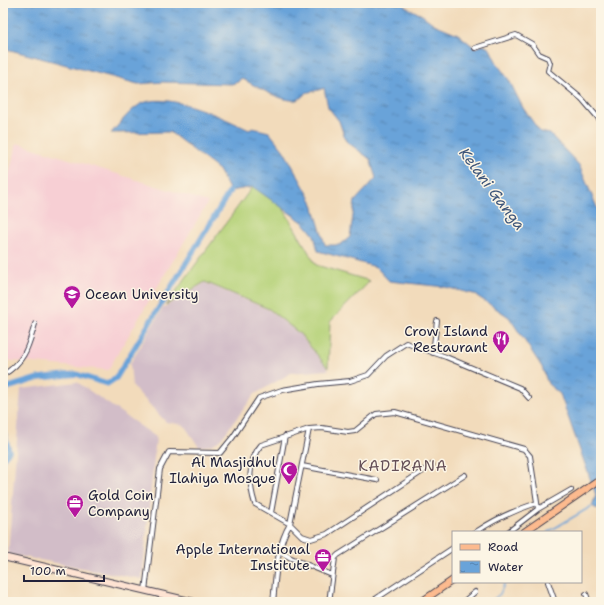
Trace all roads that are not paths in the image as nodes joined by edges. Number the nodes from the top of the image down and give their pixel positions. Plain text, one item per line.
1 (475, 48) dead end
2 (601, 121) edge
3 (438, 321) dead end
4 (34, 324) dead end
5 (433, 353) junction
6 (3, 375) edge
7 (529, 398) dead end
8 (309, 429) junction
9 (285, 436) junction
10 (432, 465) dead end
11 (302, 466) junction
12 (465, 475) dead end
13 (601, 479) edge
14 (377, 480) dead end
15 (572, 490) dead end
16 (537, 503) junction
17 (538, 509) junction
18 (271, 513) junction
19 (290, 524) junction
20 (478, 531) edge
21 (509, 531) edge
22 (525, 531) edge
23 (452, 549) edge
24 (279, 551) junction
25 (3, 558) edge
26 (332, 575) junction
27 (452, 581) edge
28 (548, 583) edge
29 (145, 591) junction
30 (475, 592) dead end
31 (586, 594) dead end
32 (194, 602) edge
33 (273, 602) edge
34 (329, 602) edge
35 (371, 602) edge
36 (421, 602) edge
37 (463, 602) edge
38 (555, 602) edge
39 (589, 602) edge

1 - 2 street
3 - 5 street
4 - 6 street
5 - 7 street
5 - 29 street
8 - 9 street
8 - 11 street
8 - 16 street
9 - 18 street
9 - 18 street
10 - 19 street
11 - 14 street
11 - 19 street
12 - 26 street
13 - 22 main road
15 - 17 street
16 - 17 street
16 - 20 street
17 - 21 street
18 - 19 street
19 - 24 street
23 - 35 street
24 - 26 street
24 - 33 street
25 - 29 street
26 - 34 street
27 - 36 main road
28 - 38 street
29 - 32 street
30 - 37 street
31 - 39 street

